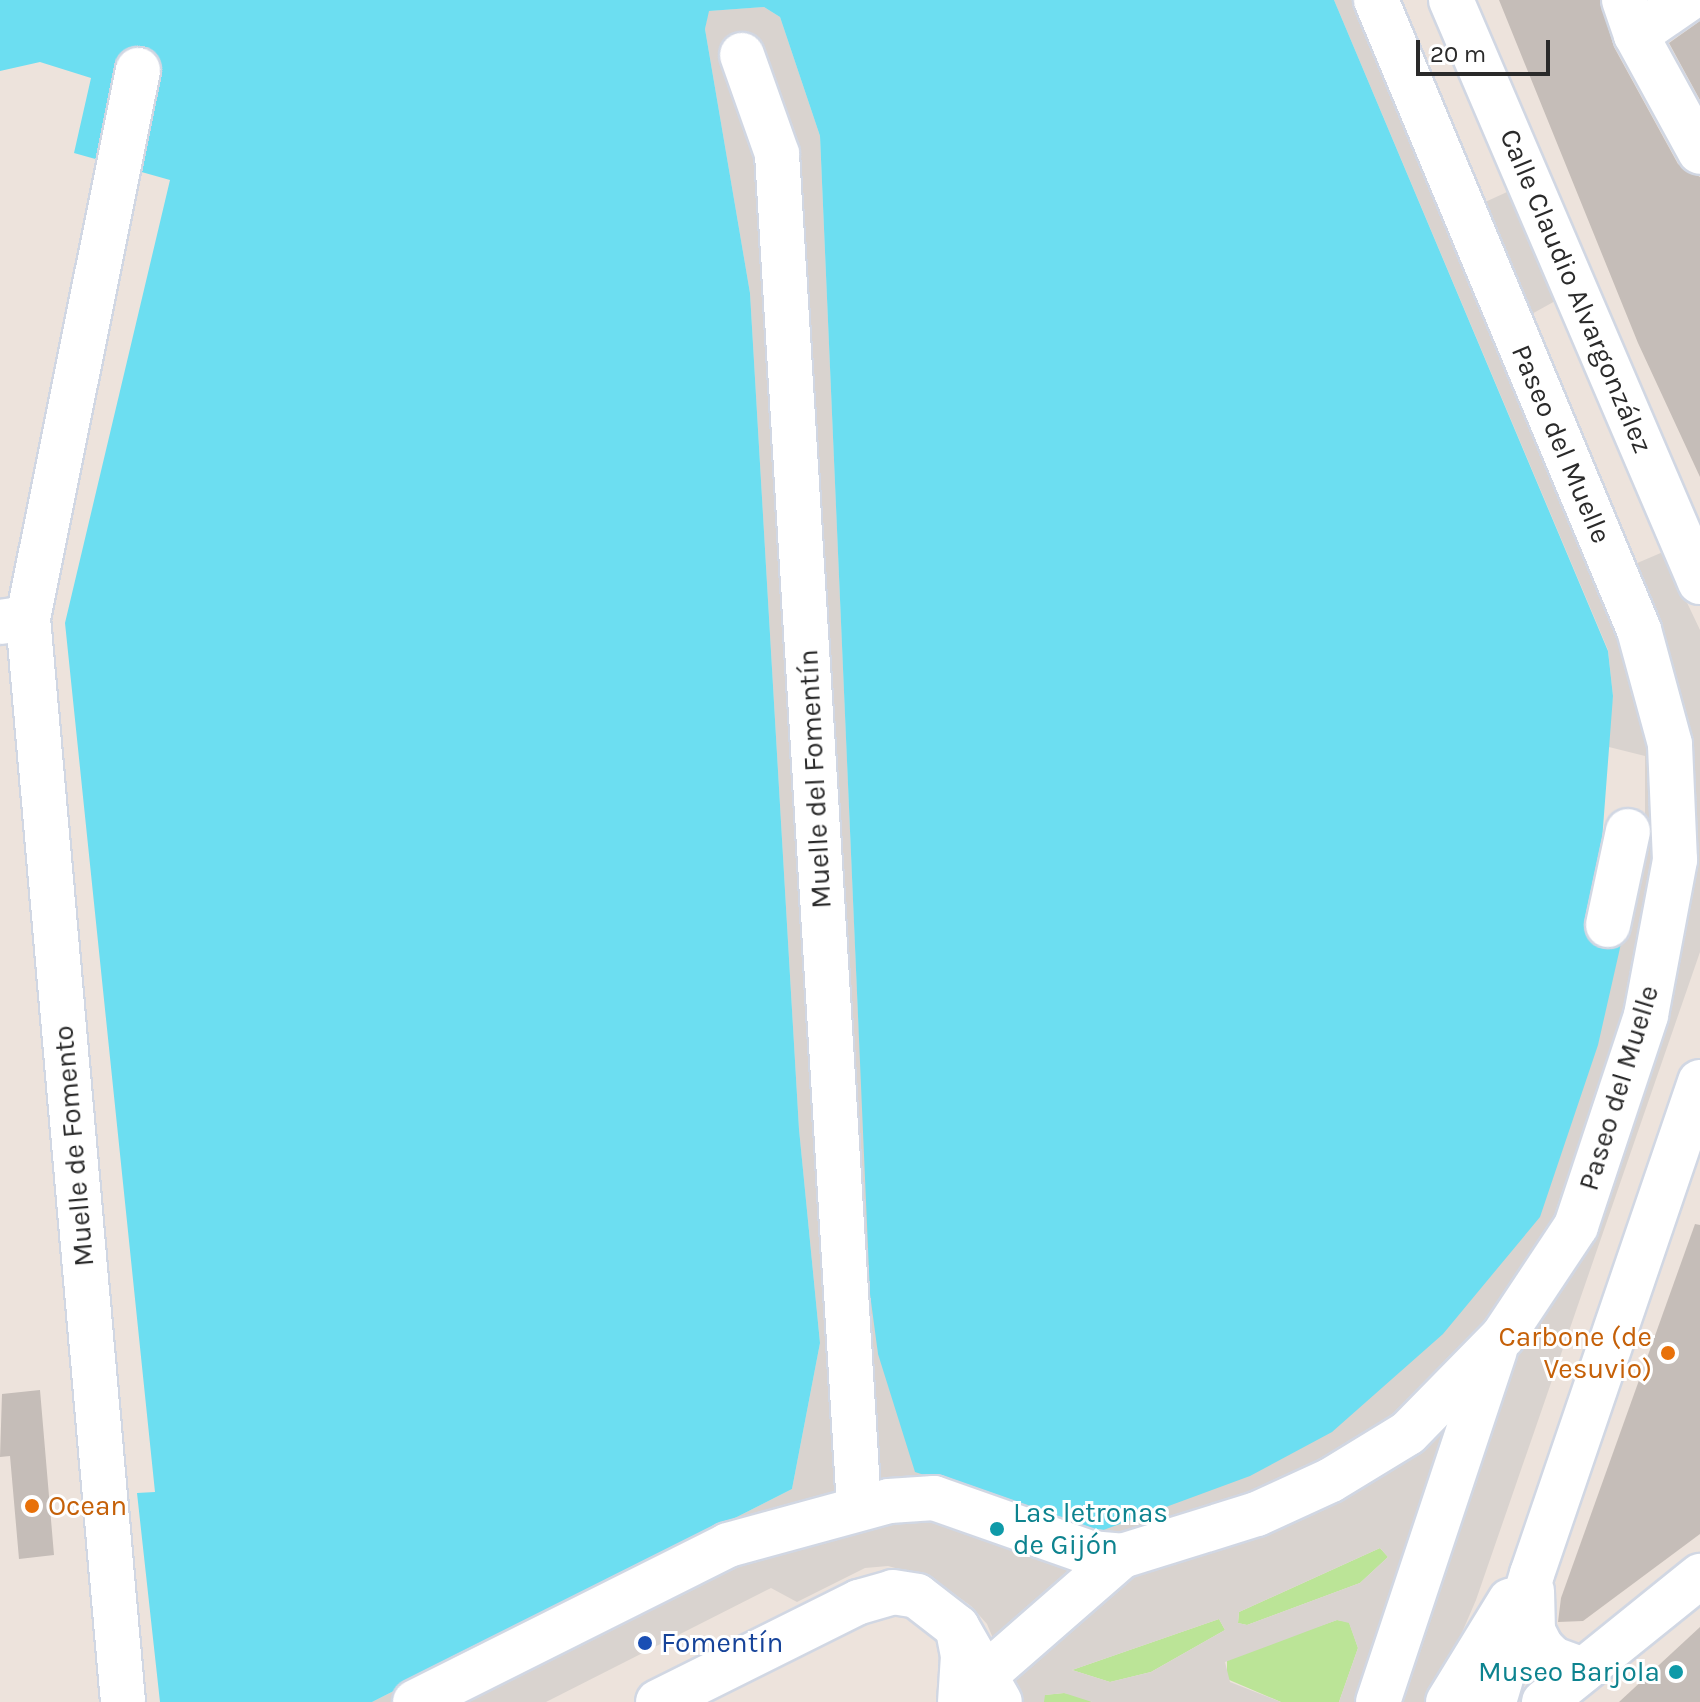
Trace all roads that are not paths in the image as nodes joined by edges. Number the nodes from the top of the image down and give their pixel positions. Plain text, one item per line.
1 (1376, 0) edge
2 (1451, 0) edge
3 (1687, 0) edge
4 (1630, 18) edge
5 (742, 55) dead end
6 (138, 70) dead end
7 (1700, 152) edge
8 (1700, 582) edge
9 (14, 620) edge
10 (1628, 831) dead end
11 (1608, 925) dead end
12 (1700, 1082) edge
13 (1498, 1340) junction
14 (859, 1508) junction
15 (1122, 1556) junction
16 (1532, 1574) junction
17 (1700, 1576) edge
18 (957, 1627) junction
19 (1583, 1670) junction
20 (999, 1683) edge
21 (123, 1702) edge
22 (415, 1702) edge
23 (658, 1702) edge
24 (960, 1702) edge
25 (1378, 1702) edge
26 (1448, 1702) edge
27 (1494, 1702) edge
28 (1544, 1702) edge

1 - 13 street, Paseo del Muelle
2 - 8 street, Calle Claudio Alvargonzález
3 - 4 street
4 - 7 street
5 - 14 street, Muelle del Fomentín
6 - 9 street, Muelle de Fomento
9 - 21 street, Muelle de Fomento
10 - 11 street
12 - 16 street
13 - 15 street, Paseo del Muelle
13 - 25 street
14 - 15 street, Paseo del Muelle
14 - 22 street, Paseo del Muelle
15 - 20 street
16 - 19 street
16 - 26 street
16 - 27 street
17 - 19 street
18 - 20 street
18 - 23 street
18 - 24 street
19 - 28 street

